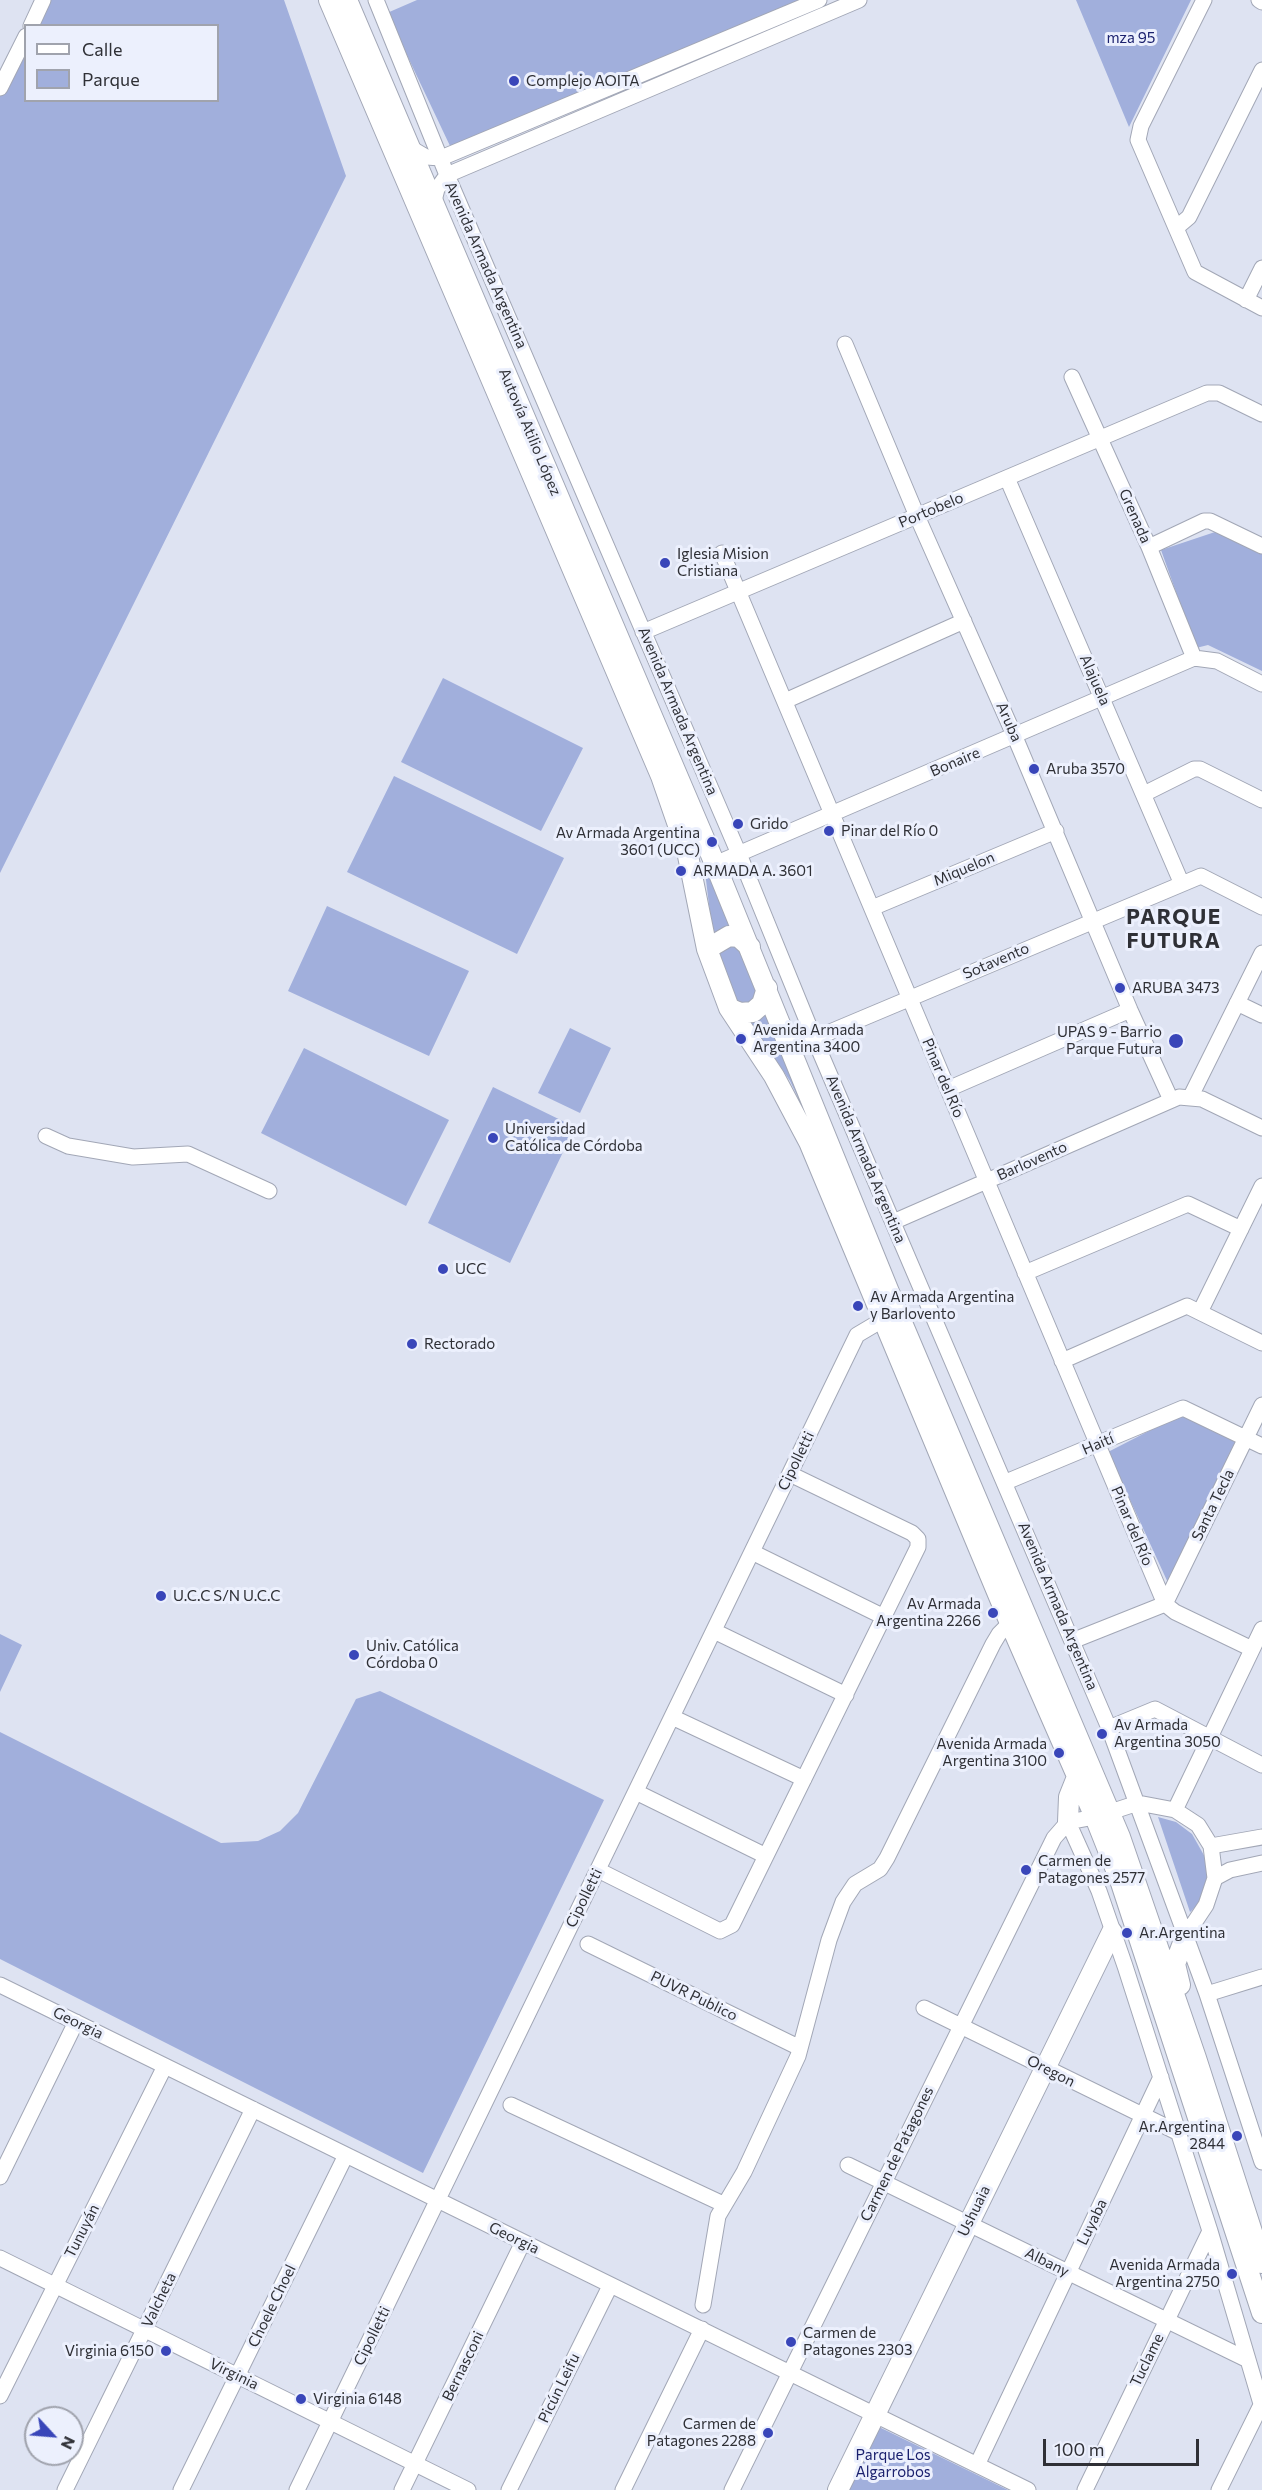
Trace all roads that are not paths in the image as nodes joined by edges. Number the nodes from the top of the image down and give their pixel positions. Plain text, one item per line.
1 (43, 0) edge
2 (329, 0) edge
3 (347, 0) edge
4 (376, 0) edge
5 (819, 0) edge
6 (859, 0) edge
7 (1204, 0) edge
8 (32, 24) edge
9 (24, 40) edge
10 (1262, 70) edge
11 (0, 88) edge
12 (409, 147) junction
13 (441, 158) junction
14 (447, 175) junction
15 (433, 205) junction
16 (1176, 228) junction
17 (1262, 268) edge
18 (1246, 300) junction
19 (1262, 308) edge
20 (845, 344) dead end
21 (1072, 377) dead end
22 (1262, 414) edge
23 (1101, 437) junction
24 (1007, 478) junction
25 (917, 516) junction
26 (1262, 546) edge
27 (1149, 547) junction
28 (722, 553) dead end
29 (738, 590) junction
30 (964, 621) junction
31 (643, 632) junction
32 (1194, 658) junction
33 (1262, 684) edge
34 (1104, 699) junction
35 (785, 701) junction
36 (1015, 737) junction
37 (1144, 794) junction
38 (1262, 800) edge
39 (832, 814) junction
40 (1056, 831) junction
41 (687, 851) joint
42 (739, 854) junction
43 (715, 864) junction
44 (1181, 882) junction
45 (1262, 907) edge
46 (872, 908) junction
47 (1092, 920) junction
48 (750, 947) junction
49 (707, 949) junction
50 (1262, 953) edge
51 (767, 988) junction
52 (910, 998) junction
53 (1237, 1002) junction
54 (729, 1008) junction
55 (1130, 1010) junction
56 (1262, 1015) edge
57 (814, 1038) junction
58 (792, 1048) junction
59 (948, 1089) junction
60 (1191, 1096) junction
61 (1171, 1100) junction
62 (1262, 1128) edge
63 (46, 1136) dead end
64 (987, 1181) junction
65 (1262, 1186) edge
66 (269, 1191) dead end
67 (893, 1222) junction
68 (1241, 1230) junction
69 (1025, 1273) junction
70 (1194, 1309) junction
71 (885, 1319) junction
72 (1262, 1343) edge
73 (1062, 1361) junction
74 (1262, 1406) edge
75 (1246, 1438) junction
76 (1098, 1444) junction
77 (1262, 1446) edge
78 (790, 1474) junction
79 (1006, 1482) junction
80 (752, 1552) junction
81 (1165, 1604) junction
82 (884, 1617) junction
83 (1010, 1623) junction
84 (1262, 1629) edge
85 (714, 1631) junction
86 (1072, 1641) junction
87 (1252, 1649) junction
88 (846, 1695) junction
89 (672, 1716) junction
90 (1109, 1728) junction
91 (1210, 1736) junction
92 (1262, 1765) edge
93 (1077, 1777) junction
94 (804, 1779) junction
95 (636, 1792) junction
96 (1138, 1803) junction
97 (1175, 1810) junction
98 (1102, 1814) junction
99 (1068, 1822) junction
100 (1262, 1837) edge
101 (1211, 1846) junction
102 (766, 1856) junction
103 (1262, 1863) edge
104 (598, 1870) junction
105 (1215, 1878) junction
106 (1112, 1932) junction
107 (1186, 1935) junction
108 (588, 1944) dead end
109 (1262, 1977) edge
110 (0, 1985) edge
111 (1207, 1994) junction
112 (924, 2008) dead end
113 (76, 2022) junction
114 (961, 2026) junction
115 (800, 2048) junction
116 (1196, 2058) junction
117 (165, 2066) junction
118 (1044, 2067) junction
119 (1161, 2077) junction
120 (512, 2105) dead end
121 (253, 2109) junction
122 (1143, 2117) junction
123 (1179, 2133) junction
124 (346, 2155) junction
125 (1262, 2162) edge
126 (848, 2165) dead end
127 (0, 2177) edge
128 (884, 2181) junction
129 (438, 2200) junction
130 (723, 2204) junction
131 (968, 2223) junction
132 (1210, 2231) junction
133 (524, 2242) junction
134 (0, 2258) edge
135 (1262, 2263) edge
136 (1069, 2272) junction
137 (55, 2285) junction
138 (610, 2286) junction
139 (703, 2305) dead end
140 (1262, 2313) edge
141 (1167, 2320) junction
142 (144, 2329) junction
143 (702, 2330) junction
144 (1246, 2359) junction
145 (789, 2372) junction
146 (238, 2375) junction
147 (0, 2396) edge
148 (1262, 2405) edge
149 (875, 2415) junction
150 (330, 2421) junction
151 (415, 2464) junction
152 (977, 2465) junction
153 (65, 2490) edge
154 (181, 2490) edge
155 (297, 2490) edge
156 (402, 2490) edge
157 (468, 2490) edge
158 (509, 2490) edge
159 (623, 2490) edge
160 (732, 2490) edge
161 (838, 2490) edge
162 (1028, 2490) edge
163 (1085, 2490) edge
164 (1219, 2490) edge

1 - 8 street
2 - 41 main road, Autovía Atilio López
3 - 12 main road, Autovía Atilio López
4 - 13 street, Avenida Armada Argentina
5 - 13 street
6 - 14 street
7 - 16 street
9 - 11 street
10 - 16 street
12 - 13 street
12 - 15 main road, Autovía Atilio López
13 - 14 street, Avenida Armada Argentina
14 - 15 street
14 - 31 street, Avenida Armada Argentina
15 - 43 main road, Autovía Atilio López
16 - 18 street
17 - 18 street
18 - 19 street
20 - 25 street, Aruba
21 - 23 street, Grenada
22 - 23 street, Portobelo
23 - 24 street, Portobelo
23 - 27 street, Grenada
24 - 25 street, Portobelo
24 - 34 street, Alajuela
25 - 29 street, Portobelo
25 - 30 street, Aruba
26 - 27 street
27 - 32 street, Grenada
28 - 29 street, Pinar del Río
29 - 31 street, Portobelo
29 - 35 street, Pinar del Río
30 - 35 street
30 - 36 street, Aruba
31 - 42 street, Avenida Armada Argentina
32 - 33 street
32 - 34 street, Bonaire
34 - 36 street, Bonaire
34 - 37 street, Alajuela
35 - 39 street, Pinar del Río
36 - 39 street, Bonaire
36 - 40 street, Aruba
37 - 38 street
37 - 44 street, Alajuela
39 - 42 street, Bonaire
39 - 46 street, Pinar del Río
40 - 46 street, Miquelon
40 - 47 street, Aruba
41 - 49 main road, Avenida Armada Argentina
42 - 43 street, Bonaire
42 - 57 street, Avenida Armada Argentina
43 - 48 main road, Avenida Armada Argentina
44 - 45 street, Sotavento
44 - 47 street, Sotavento
46 - 52 street, Pinar del Río
47 - 52 street, Sotavento
47 - 55 street, Aruba
48 - 49 main road
48 - 51 main road, Avenida Armada Argentina
49 - 54 main road, Avenida Armada Argentina
50 - 53 street
51 - 54 main road
51 - 58 main road, Avenida Armada Argentina
52 - 57 street, Sotavento
52 - 59 street, Pinar del Río
53 - 56 street
53 - 60 street
54 - 71 main road, Avenida Armada Argentina
55 - 59 street
55 - 61 street, Aruba
57 - 58 street, Sotavento
57 - 67 street, Avenida Armada Argentina
58 - 98 main road, Avenida Armada Argentina
59 - 64 street, Pinar del Río
60 - 61 street, Barlovento
60 - 62 street
61 - 64 street, Barlovento
63 - 66 street
64 - 67 street, Barlovento
64 - 69 street, Pinar del Río
65 - 68 street
67 - 79 street, Avenida Armada Argentina
68 - 69 street
68 - 70 street
69 - 73 street, Pinar del Río
70 - 72 street
70 - 73 street
71 - 78 street, Cipolletti
71 - 83 main road, Avenida Armada Argentina
73 - 76 street, Pinar del Río
74 - 75 street, Santa Tecla
75 - 76 street, Haití
75 - 77 street
75 - 81 street, Santa Tecla
76 - 79 street, Haití
76 - 81 street, Pinar del Río
78 - 80 street, Cipolletti
78 - 82 street
79 - 86 street, Avenida Armada Argentina
80 - 82 street
80 - 85 street, Cipolletti
81 - 86 street
81 - 87 street
82 - 88 street
83 - 93 main road, Avenida Armada Argentina
83 - 115 street
84 - 87 street
85 - 88 street
85 - 89 street, Cipolletti
86 - 90 street, Avenida Armada Argentina
87 - 91 street
88 - 94 street
89 - 94 street
89 - 95 street, Cipolletti
90 - 91 street
90 - 96 street, Avenida Armada Argentina
91 - 92 street
91 - 97 street
93 - 98 main road, Avenida Armada Argentina
93 - 99 main road
94 - 102 street
95 - 102 street
95 - 104 street, Cipolletti
96 - 97 street
96 - 98 street
96 - 107 street, Avenida Armada Argentina
97 - 101 street
98 - 99 street
98 - 116 main road, Avenida Armada Argentina
98 - 140 main road, Avenida Armada Argentina
99 - 106 street
99 - 114 street, Carmen de Patagones
100 - 101 street
101 - 105 street
102 - 104 street
103 - 105 street
104 - 129 street, Cipolletti
105 - 107 street
106 - 118 main road, Ushuaia
106 - 119 street
107 - 111 street, Avenida Armada Argentina
107 - 116 main road
108 - 115 street, PUVR Publico
109 - 111 street
110 - 113 street, Georgia
111 - 125 street, Avenida Armada Argentina
112 - 114 street, Oregon
113 - 117 street, Georgia
113 - 127 street
114 - 118 street, Oregon
114 - 128 street, Carmen de Patagones
115 - 130 street
116 - 135 main road, Avenida Armada Argentina
117 - 121 street, Georgia
117 - 137 street, Tunuyán
118 - 122 street, Oregon
118 - 131 main road, Ushuaia
119 - 122 street, Luyaba
119 - 123 street
120 - 130 street
121 - 124 street, Georgia
121 - 142 street, Valcheta
122 - 123 street, Oregon
122 - 136 street, Luyaba
123 - 132 street
124 - 129 street, Georgia
124 - 146 street, Choele Choel
126 - 128 street, Albany
128 - 131 street, Albany
128 - 145 street, Carmen de Patagones
129 - 133 street, Georgia
129 - 150 street, Cipolletti
130 - 139 street
131 - 136 street, Albany
131 - 149 main road, Ushuaia
132 - 141 street, Tuclame
132 - 144 street
133 - 138 street, Georgia
133 - 151 street, Bernasconi
134 - 137 street, Virginia
136 - 141 street, Albany
136 - 152 street, Luyaba
137 - 142 street, Virginia
137 - 147 street, Tunuyán
138 - 143 street, Georgia
138 - 158 street, Picún Leifu
141 - 144 street, Albany
141 - 163 street, Tuclame
142 - 146 street, Virginia
142 - 153 street, Valcheta
143 - 145 street, Georgia
143 - 159 street
144 - 148 street
145 - 149 street, Georgia
145 - 160 street, Carmen de Patagones
146 - 150 street, Virginia
146 - 154 street, Choele Choel
148 - 164 street
149 - 152 street, Georgia
149 - 161 main road, Ushuaia
150 - 151 street, Virginia
150 - 155 street, Cipolletti
151 - 156 street, Bernasconi
151 - 157 street, Virginia
152 - 162 street, Georgia

